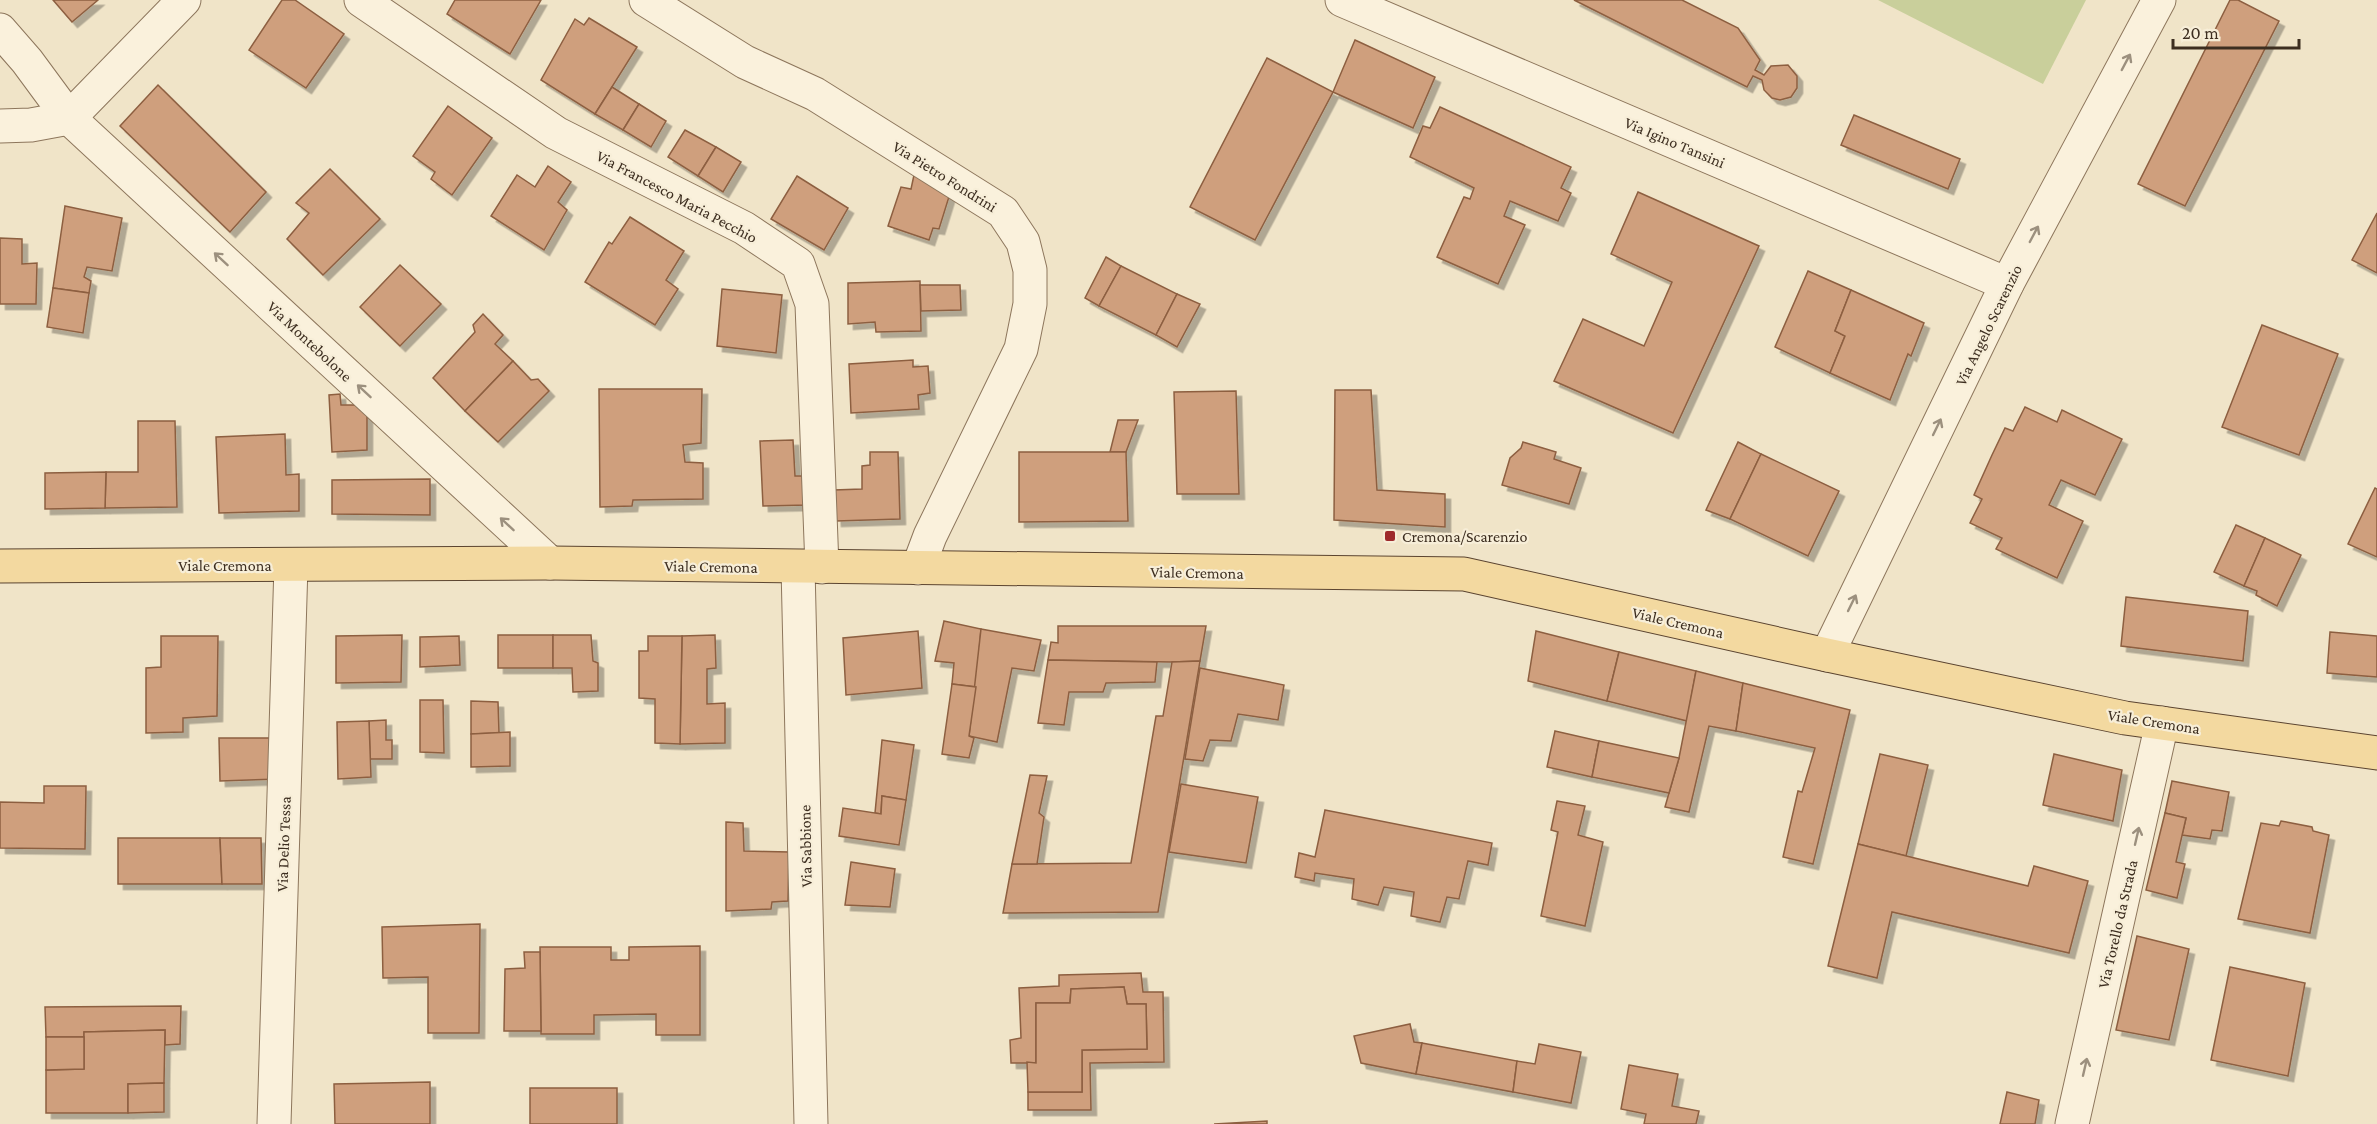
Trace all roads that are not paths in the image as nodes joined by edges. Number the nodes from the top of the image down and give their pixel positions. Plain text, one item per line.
1 (184, 0) edge
2 (361, 0) edge
3 (646, 0) edge
4 (1342, 0) edge
5 (2159, 0) edge
6 (0, 30) edge
7 (69, 118) junction
8 (0, 126) edge
9 (2007, 284) junction
10 (550, 563) junction
11 (291, 565) junction
12 (0, 566) edge
13 (810, 567) junction
14 (918, 568) junction
15 (1827, 655) junction
16 (2162, 723) junction
17 (2377, 753) edge
18 (274, 1124) edge
19 (811, 1124) edge
20 (2072, 1124) edge

1 - 7 street
2 - 13 street, Via Francesco Maria Pecchio
3 - 14 street, Via Pietro Fondrini
4 - 9 street, Via Igino Tansini
9 -> 5 street, Via Angelo Scarenzio
6 - 7 street, Via Montebolone
7 - 8 street
10 -> 7 street, Via Montebolone
15 -> 9 street, Via Angelo Scarenzio
10 - 11 main road, Viale Cremona
10 - 13 main road, Viale Cremona
11 - 12 main road, Viale Cremona
11 - 18 street, Via Delio Tessa
13 - 14 main road, Viale Cremona
13 - 19 street, Via Sabbione
14 - 15 main road, Viale Cremona
15 - 16 main road, Viale Cremona
16 - 17 main road, Viale Cremona
20 -> 16 street, Via Torello da Strada

